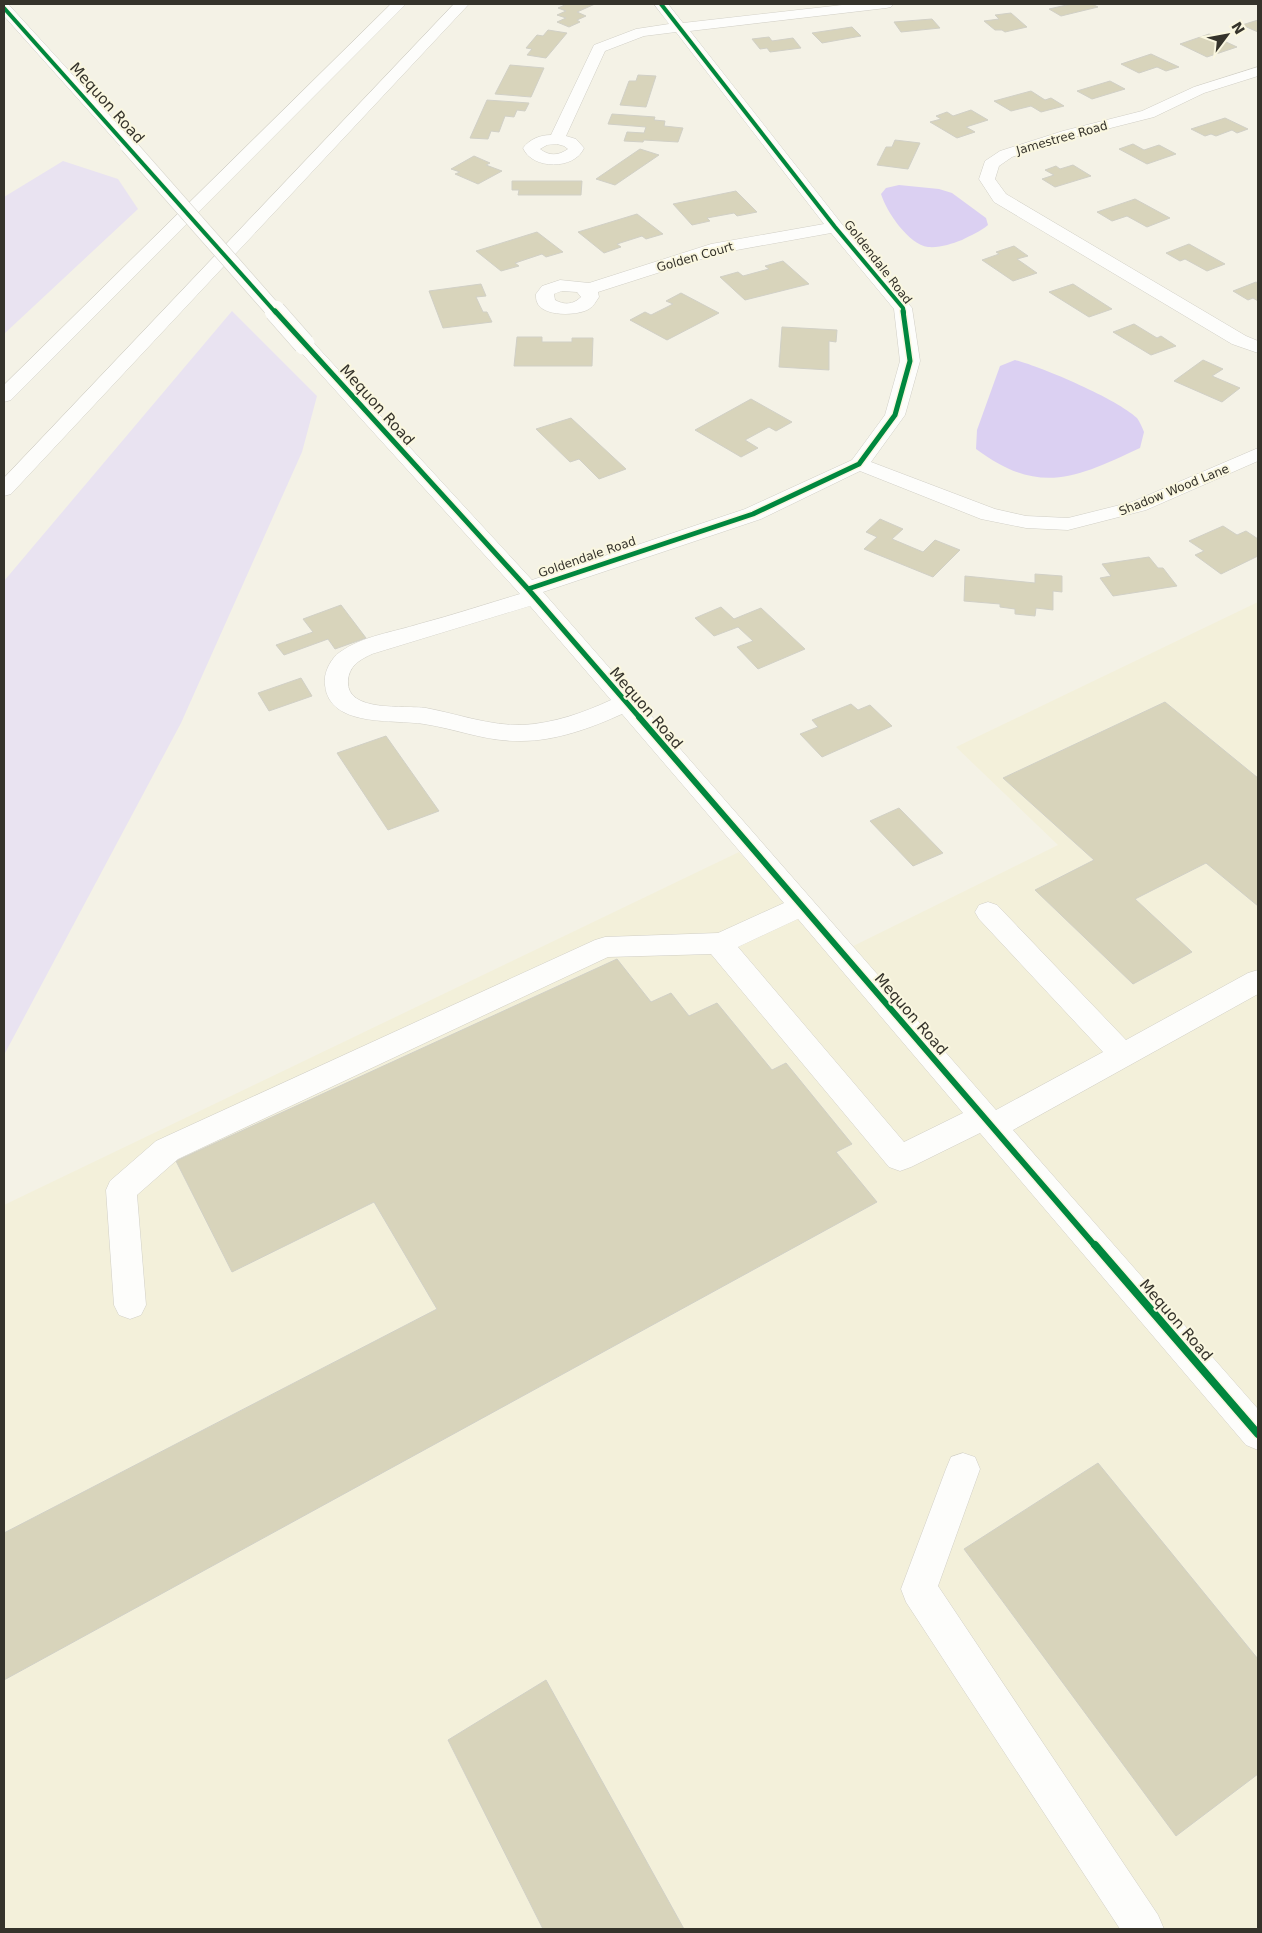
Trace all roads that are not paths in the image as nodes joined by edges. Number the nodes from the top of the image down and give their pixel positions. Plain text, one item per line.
1 (399, 4) edge
2 (462, 4) edge
3 (662, 4) edge
4 (886, 4) edge
5 (825, 7) edge
6 (4, 8) edge
7 (681, 27) junction
8 (1258, 71) edge
9 (557, 139) dead end
10 (835, 227) junction
11 (587, 290) dead end
12 (1258, 347) edge
13 (4, 396) edge
14 (1258, 454) edge
15 (859, 464) junction
16 (4, 490) edge
17 (531, 593) junction
18 (625, 702) junction
19 (802, 906) junction
20 (988, 912) dead end
21 (720, 943) junction
22 (1258, 981) edge
23 (1123, 1055) junction
24 (988, 1122) junction
25 (130, 1305) dead end
26 (1258, 1434) edge
27 (963, 1469) dead end
28 (1144, 1929) edge

1 - 13 main road
2 - 16 main road
3 - 7 main road, Goldendale Road
4 - 5 main road
5 - 7 main road
6 - 17 main road, Mequon Road, bridge
7 - 9 main road
7 - 10 main road, Goldendale Road
8 - 12 main road, Jamestree Road
10 - 11 main road, Golden Court
10 - 15 main road, Goldendale Road
14 - 15 main road, Shadow Wood Lane
15 - 17 main road, Goldendale Road
17 - 18 main road, Mequon Road
17 - 18 main road, Goldendale Road
18 - 19 main road, Mequon Road
19 - 21 main road
19 - 24 main road, Mequon Road
20 - 23 main road
21 - 24 main road
21 - 25 main road
22 - 23 main road
23 - 24 main road
24 - 26 main road, Mequon Road
27 - 28 main road

